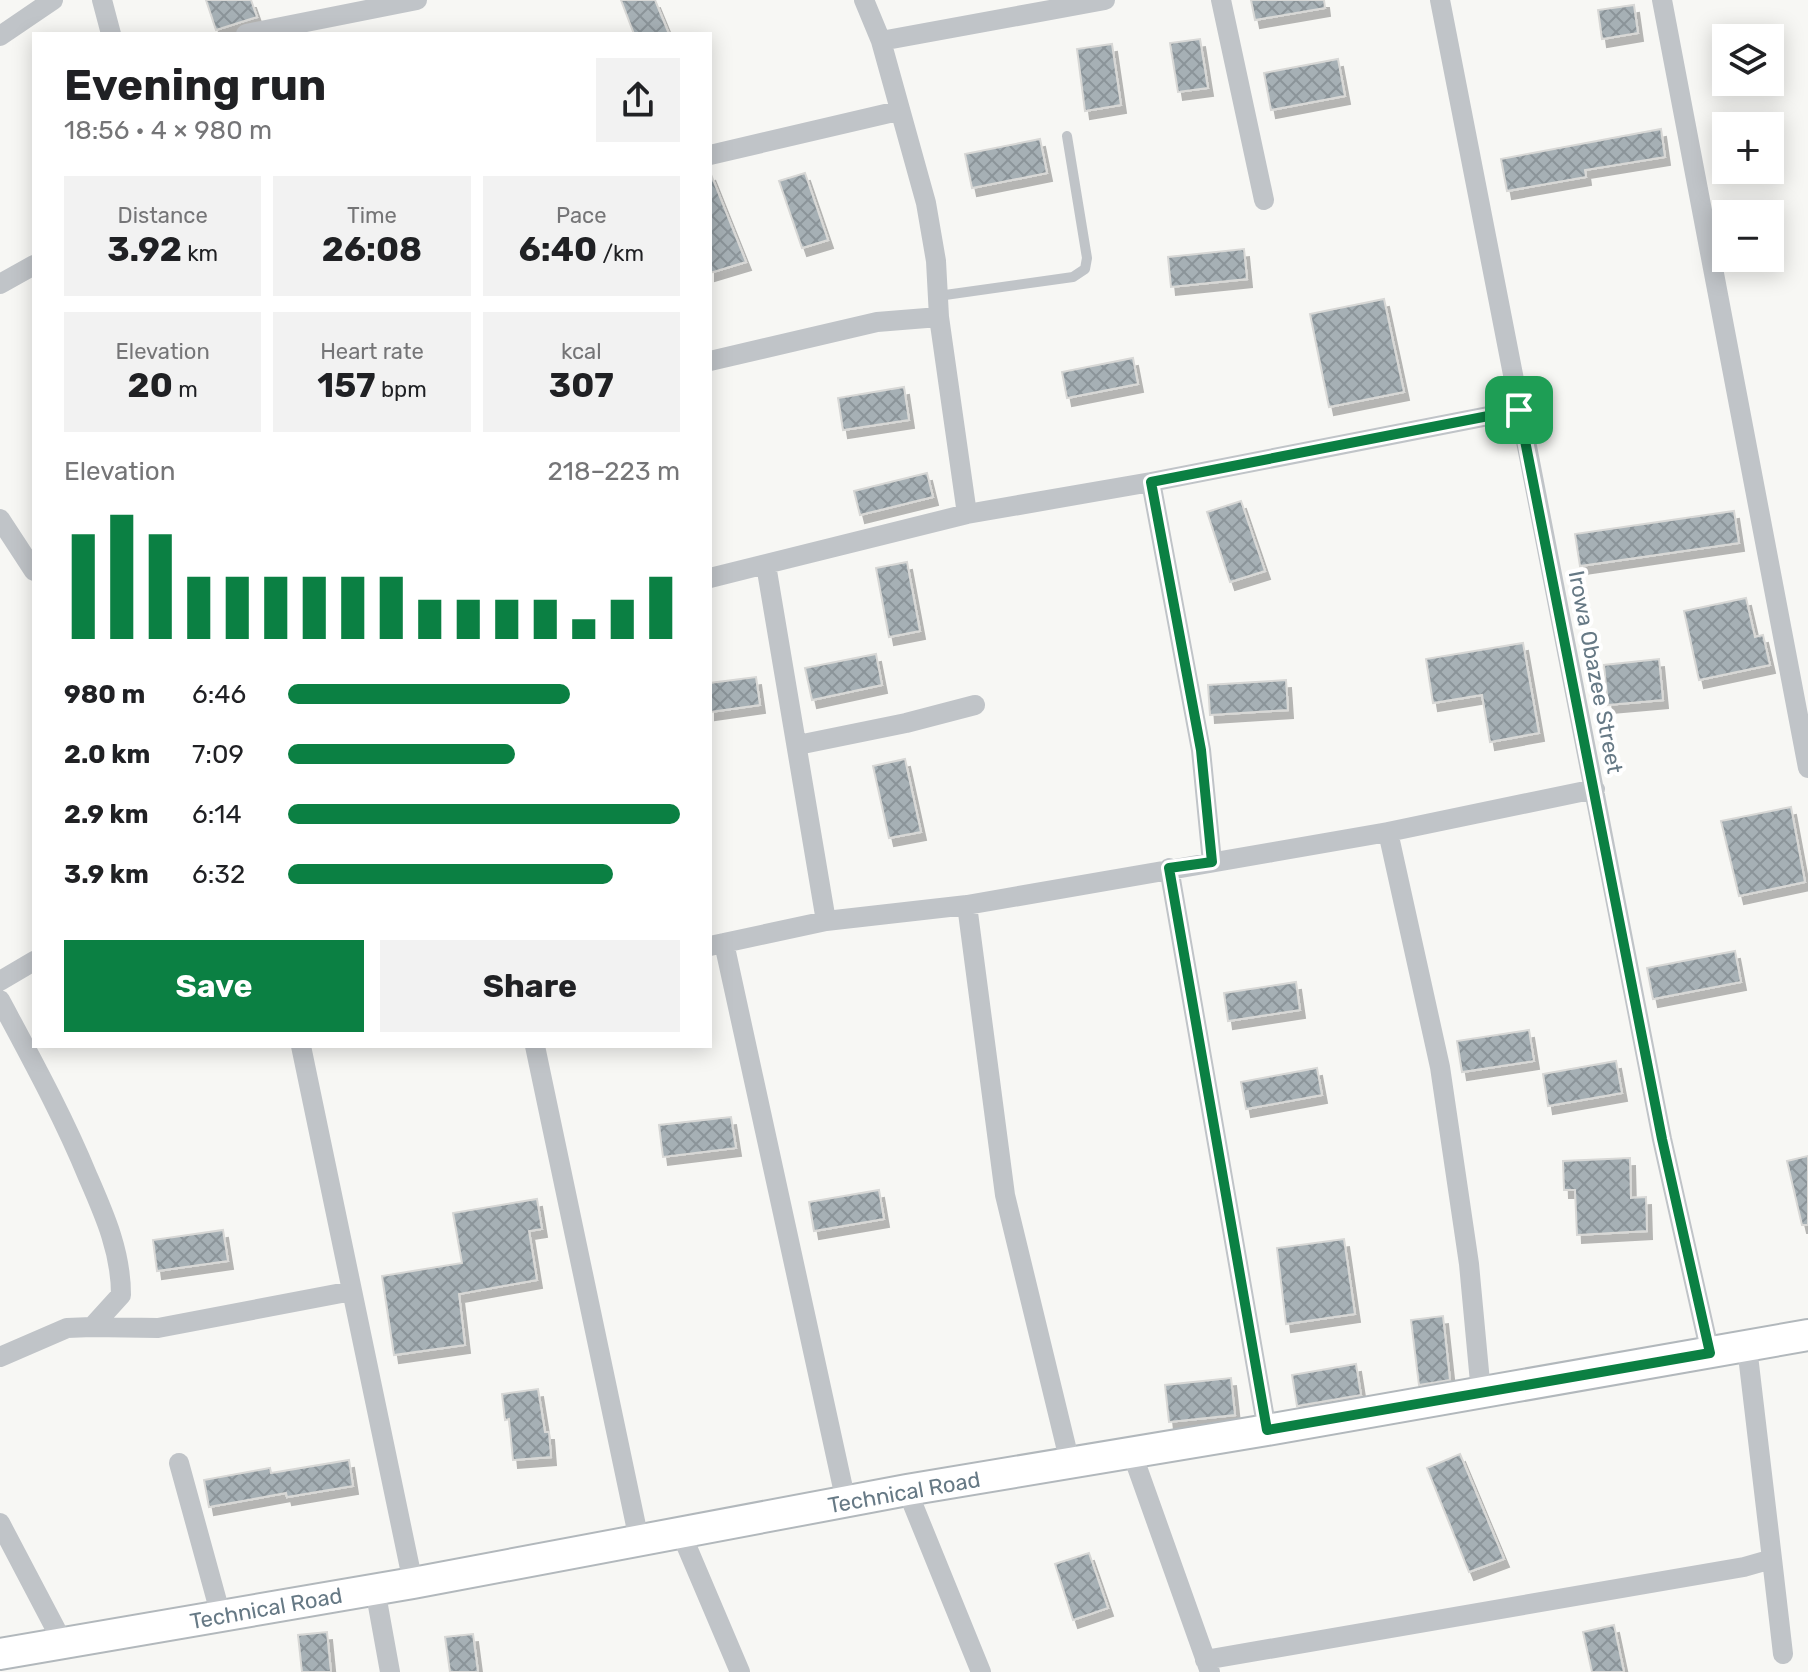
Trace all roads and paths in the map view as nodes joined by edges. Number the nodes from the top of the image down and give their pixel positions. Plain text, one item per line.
1 (53, 0) edge
2 (102, 0) edge
3 (417, 0) edge
4 (864, 0) edge
5 (1105, 0) edge
6 (1221, 0) edge
7 (1440, 0) edge
8 (1662, 0) edge
9 (110, 32) edge
10 (256, 32) edge
11 (0, 36) edge
12 (881, 41) junction
13 (898, 111) junction
14 (1067, 136) dead end
15 (712, 155) edge
16 (1264, 200) dead end
17 (32, 266) edge
18 (0, 284) edge
19 (939, 306) junction
20 (712, 361) edge
21 (1519, 410) junction
22 (1151, 482) junction
23 (967, 514) junction
24 (0, 519) edge
25 (766, 565) junction
26 (32, 568) edge
27 (712, 578) edge
28 (975, 705) dead end
29 (798, 745) junction
30 (1808, 768) edge
31 (1595, 789) junction
32 (1388, 832) junction
33 (1212, 862) junction
34 (1169, 868) junction
35 (967, 905) junction
36 (826, 921) junction
37 (717, 945) edge
38 (32, 962) edge
39 (0, 981) edge
40 (0, 1000) edge
41 (301, 1048) edge
42 (535, 1048) edge
43 (352, 1291) junction
44 (92, 1327) junction
45 (1808, 1335) edge
46 (1747, 1347) junction
47 (1710, 1353) junction
48 (0, 1357) edge
49 (1481, 1393) junction
50 (1267, 1430) junction
51 (1132, 1453) junction
52 (179, 1463) dead end
53 (1070, 1463) junction
54 (907, 1490) junction
55 (846, 1502) junction
56 (0, 1523) edge
57 (681, 1533) junction
58 (639, 1540) junction
59 (1772, 1559) junction
60 (413, 1583) junction
61 (375, 1589) junction
62 (221, 1616) junction
63 (63, 1643) junction
64 (0, 1654) edge
65 (1783, 1654) dead end
66 (1208, 1666) edge
67 (390, 1672) edge
68 (740, 1672) edge
69 (981, 1672) edge

1 - 11 street
2 - 9 street
3 - 10 street
4 - 12 street
5 - 12 street
6 - 16 street
7 - 21 street, Irowa Obazee Street
8 - 30 street
12 - 13 street
13 - 15 street
13 - 19 street
14 - 19 lane
17 - 18 street
19 - 20 street
19 - 23 street
21 - 22 street
21 - 31 street, Irowa Obazee Street
22 - 23 street
22 - 33 street
23 - 25 street
24 - 26 street
25 - 27 street
25 - 29 street
28 - 29 street
29 - 36 street
31 - 32 street
31 - 47 street, Irowa Obazee Street
32 - 33 street
32 - 49 street
33 - 34 street
34 - 35 street
34 - 50 street
35 - 36 street
35 - 53 street
36 - 37 street
37 - 55 street
38 - 39 street
40 - 44 street
41 - 43 street
42 - 58 street
43 - 44 street
43 - 60 street
44 - 48 street
45 - 46 street, Technical Road
46 - 47 street, Technical Road
46 - 59 street
47 - 49 street, Technical Road
49 - 50 street, Technical Road
50 - 51 street, Technical Road
51 - 53 street, Technical Road
51 - 66 street
52 - 62 street
53 - 54 street, Technical Road
54 - 55 street, Technical Road
54 - 69 street
55 - 57 street, Technical Road
56 - 63 street
57 - 58 street, Technical Road
57 - 68 street
58 - 60 street, Technical Road
59 - 65 street
59 - 66 street
60 - 61 street, Technical Road
61 - 62 street, Technical Road
61 - 67 street
62 - 63 street, Technical Road
63 - 64 street, Technical Road

